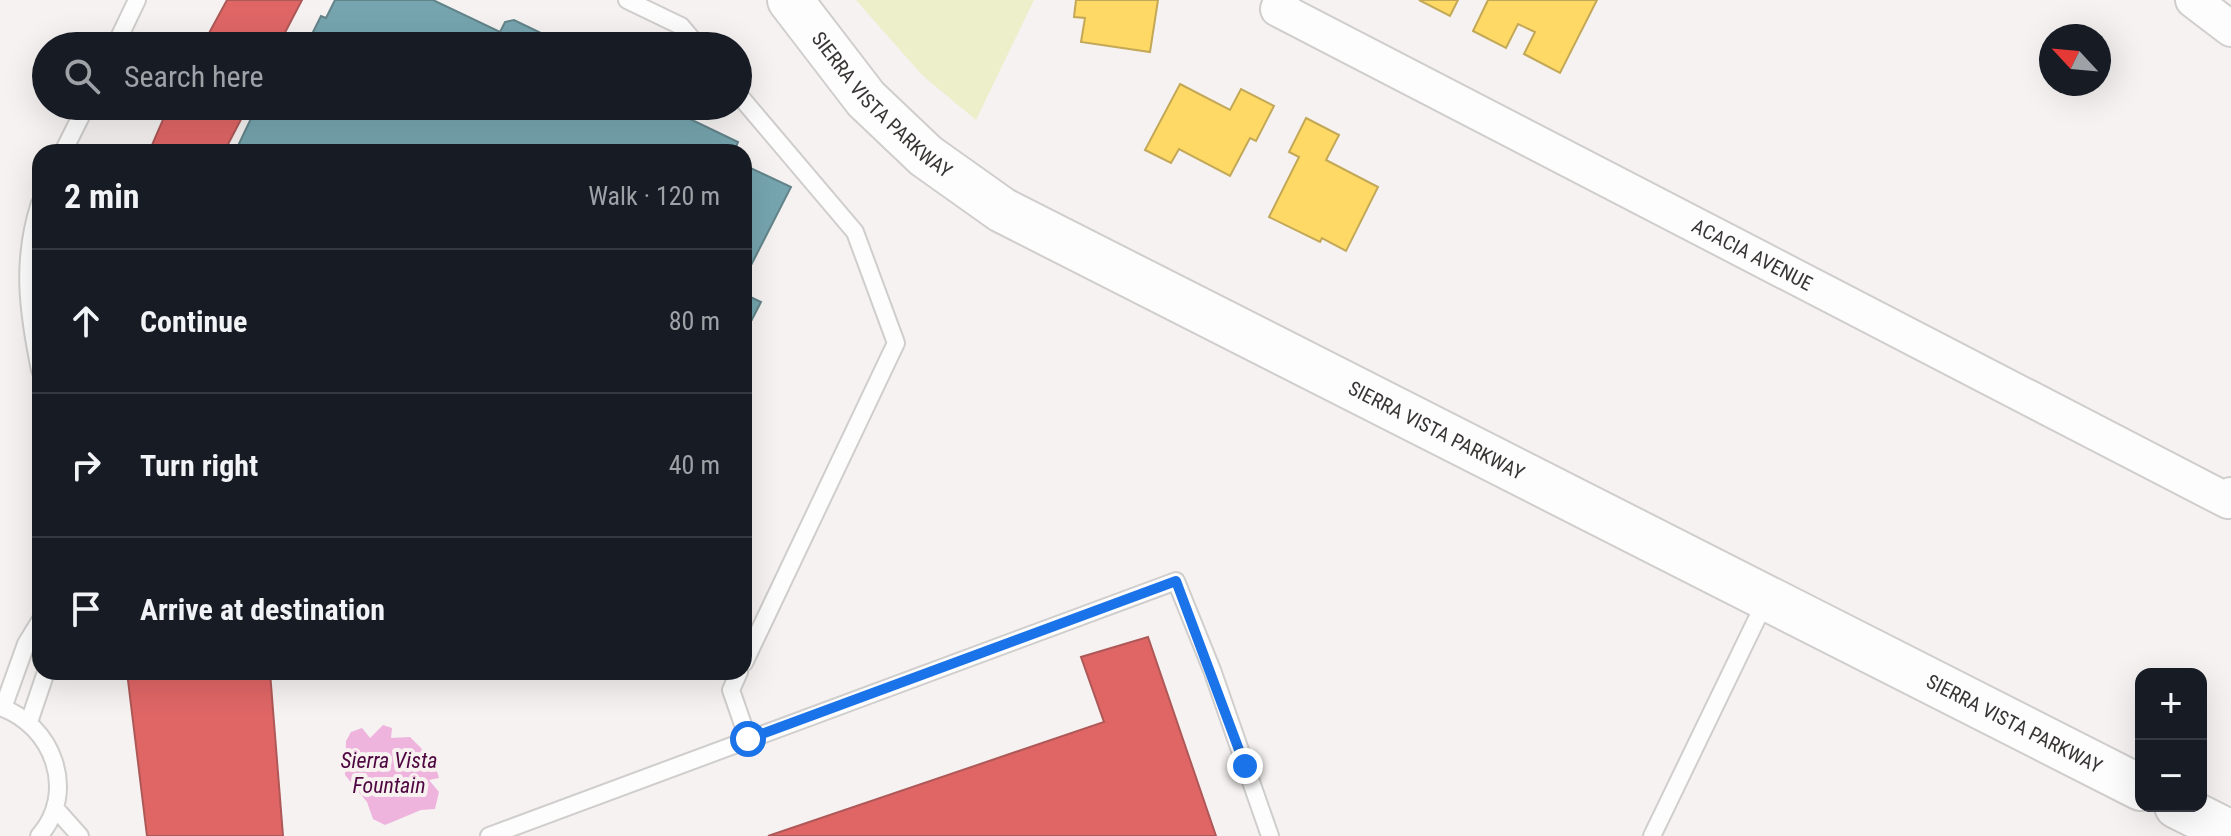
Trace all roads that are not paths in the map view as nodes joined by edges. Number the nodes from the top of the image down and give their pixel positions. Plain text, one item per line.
1 (137, 0) edge
2 (627, 0) edge
3 (790, 0) edge
4 (2193, 0) edge
5 (1280, 4) edge
6 (2231, 29) edge
7 (122, 32) edge
8 (686, 32) edge
9 (752, 111) edge
10 (79, 120) edge
11 (67, 144) edge
12 (32, 241) edge
13 (32, 332) edge
14 (2230, 498) edge
15 (1767, 598) junction
16 (32, 634) edge
17 (752, 646) edge
18 (43, 680) edge
19 (735, 680) edge
20 (1, 708) edge
21 (29, 722) junction
22 (748, 739) junction
23 (2135, 785) edge
24 (55, 808) junction
25 (2189, 812) edge
26 (2231, 833) edge
27 (39, 836) edge
28 (80, 836) edge
29 (489, 836) edge
30 (1270, 836) edge
31 (1652, 836) edge

1 - 7 lane
2 - 8 lane
3 - 15 main road, SIERRA VISTA PARKWAY
4 - 6 street
5 - 14 street, ACACIA AVENUE
9 - 17 lane
10 - 11 lane
12 - 13 lane
15 - 23 main road, SIERRA VISTA PARKWAY
15 - 31 lane
16 - 20 lane
18 - 21 lane
19 - 22 lane
20 - 21 lane
21 - 24 lane
22 - 29 lane
22 - 30 lane
24 - 27 lane
24 - 28 lane
25 - 26 main road

